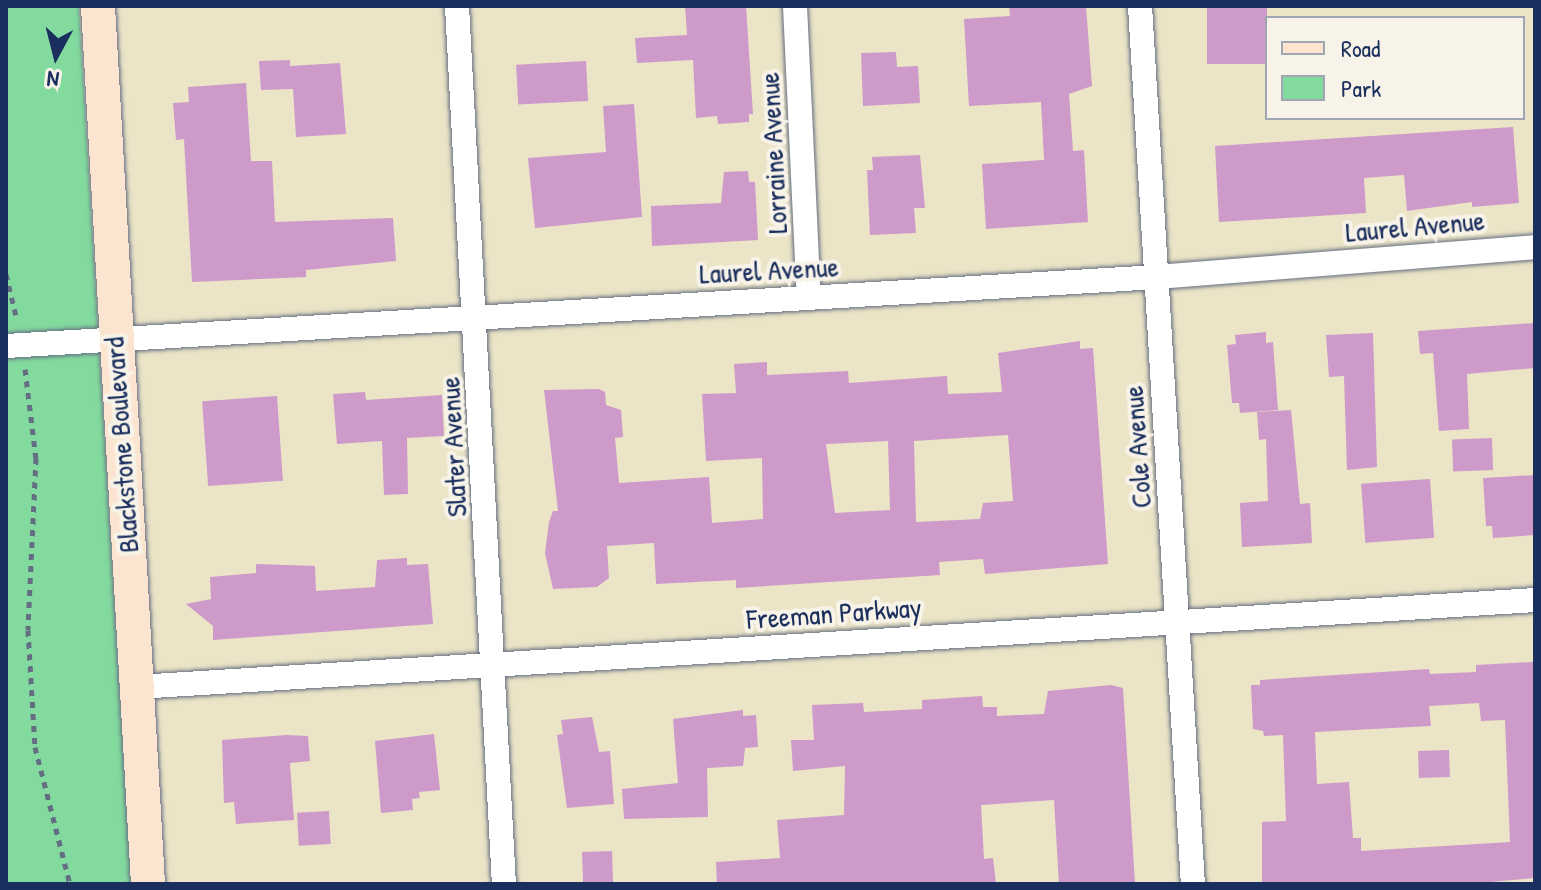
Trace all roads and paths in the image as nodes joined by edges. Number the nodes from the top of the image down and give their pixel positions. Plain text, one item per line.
1 (98, 6) edge
2 (457, 6) edge
3 (795, 6) edge
4 (1140, 6) edge
5 (1535, 247) edge
6 (6, 274) edge
7 (1156, 277) junction
8 (809, 298) junction
9 (476, 318) junction
10 (113, 340) junction
11 (14, 345) edge
12 (1535, 600) edge
13 (1176, 622) junction
14 (495, 665) junction
15 (137, 687) junction
16 (70, 884) edge
17 (148, 884) edge
18 (504, 884) edge
19 (1193, 884) edge

1 - 10 main road, Blackstone Boulevard
2 - 9 street, Slater Avenue
3 - 8 street, Lorraine Avenue
4 - 7 street, Cole Avenue
5 - 7 street, Laurel Avenue
6 - 11 path
7 - 8 street, Laurel Avenue
7 - 13 street, Cole Avenue
8 - 9 street, Laurel Avenue
9 - 10 street, Laurel Avenue
9 - 14 street, Slater Avenue
10 - 11 street, Laurel Avenue
10 - 15 main road, Blackstone Boulevard
11 - 16 path
12 - 13 street, Freeman Parkway
13 - 14 street, Freeman Parkway
13 - 19 street, Cole Avenue
14 - 15 street, Freeman Parkway
14 - 18 street, Slater Avenue
15 - 17 main road, Blackstone Boulevard

